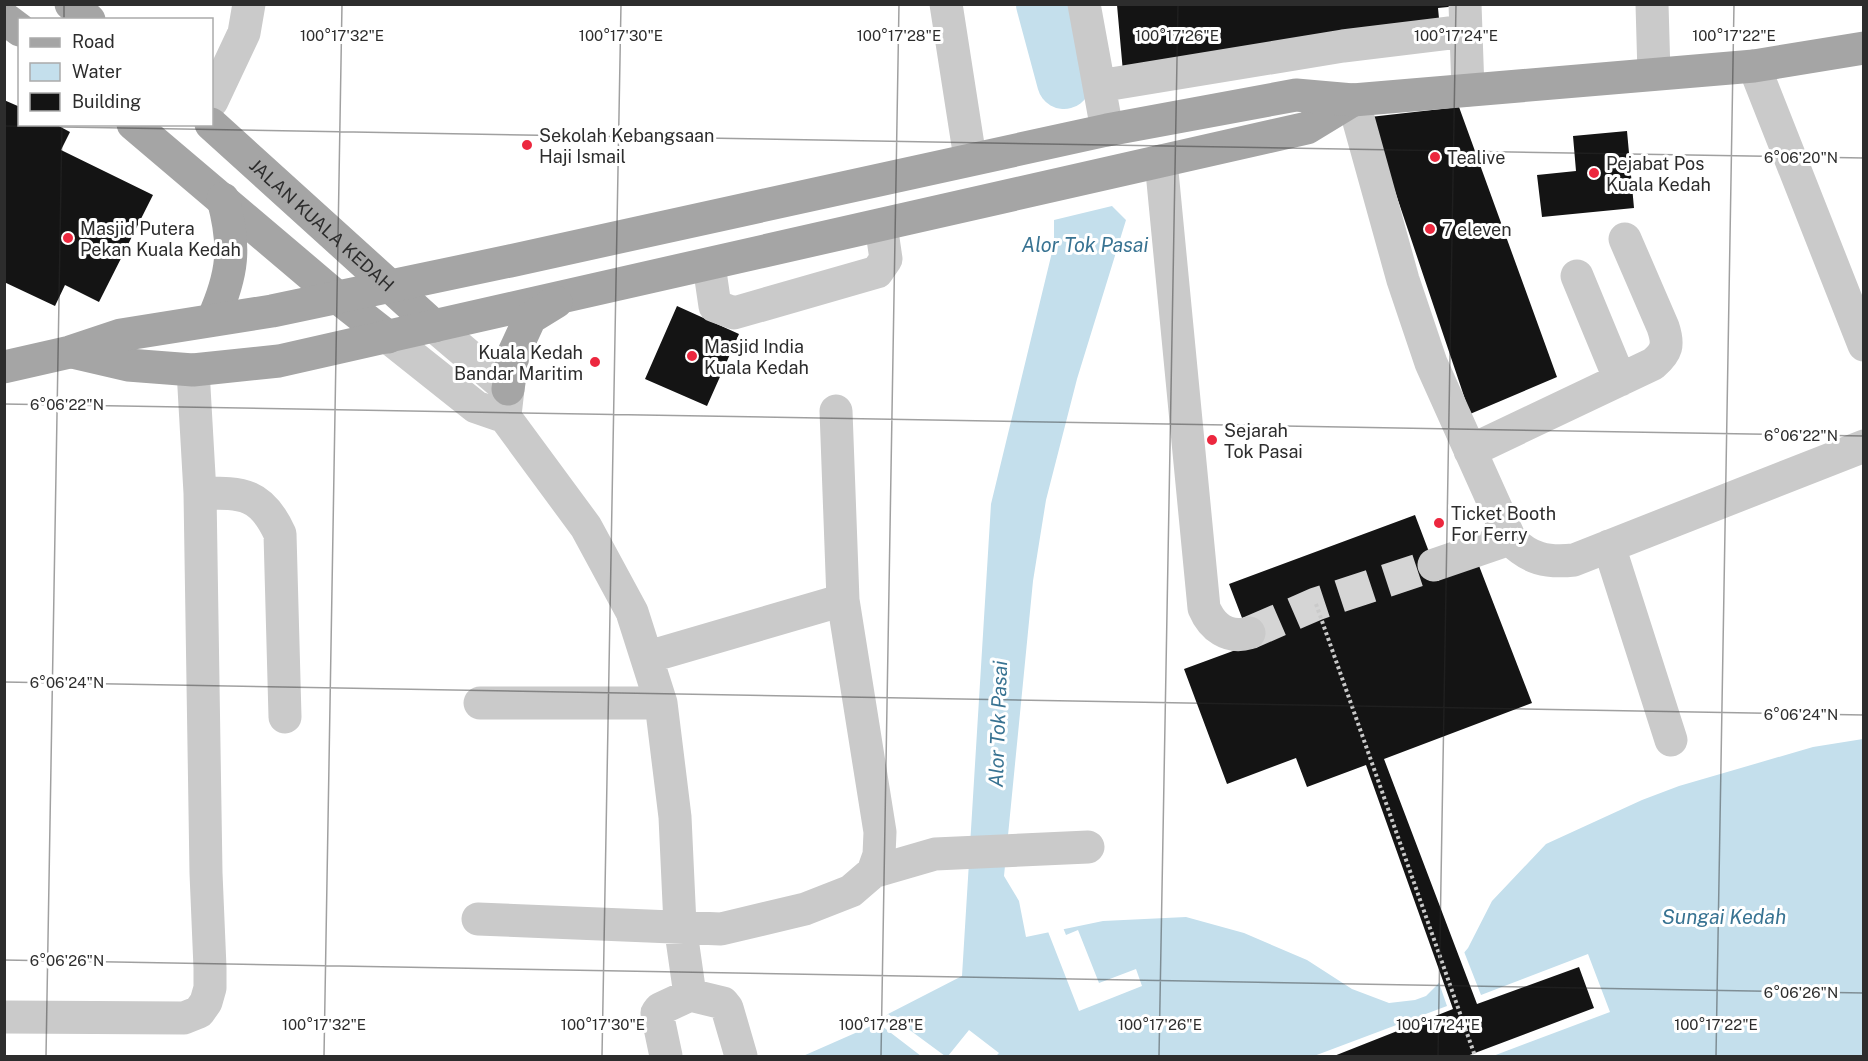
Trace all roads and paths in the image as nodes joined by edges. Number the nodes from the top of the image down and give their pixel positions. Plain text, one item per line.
1 (71, 4) edge
2 (249, 4) edge
3 (946, 4) edge
4 (1084, 4) edge
5 (1652, 4) edge
6 (4, 18) edge
7 (87, 18) edge
8 (1466, 18) edge
9 (18, 28) edge
10 (1863, 48) edge
11 (1754, 66) junction
12 (1654, 74) junction
13 (1099, 86) junction
14 (1468, 90) junction
15 (213, 99) edge
16 (1353, 100) junction
17 (135, 126) edge
18 (213, 126) edge
19 (1107, 130) junction
20 (970, 158) junction
21 (1161, 161) junction
22 (223, 199) junction
23 (881, 225) junction
24 (1625, 238) dead end
25 (709, 265) junction
26 (1577, 276) dead end
27 (389, 286) junction
28 (337, 297) junction
29 (563, 298) junction
30 (213, 320) junction
31 (434, 326) junction
32 (388, 337) junction
33 (1863, 345) edge
34 (70, 352) junction
35 (4, 367) edge
36 (193, 370) junction
37 (1620, 380) junction
38 (506, 403) junction
39 (836, 411) dead end
40 (1863, 446) edge
41 (1470, 451) junction
42 (200, 493) junction
43 (1510, 539) junction
44 (1609, 546) junction
45 (1434, 565) tunnel mouth
46 (843, 600) junction
47 (1316, 604) dead end
48 (1249, 633) tunnel mouth
49 (648, 657) junction
50 (480, 703) dead end
51 (661, 703) junction
52 (285, 717) dead end
53 (1671, 740) dead end
54 (1088, 847) dead end
55 (873, 872) junction
56 (478, 919) dead end
57 (680, 926) junction
58 (690, 995) junction
59 (4, 1017) edge
60 (666, 1056) edge
61 (741, 1056) edge
62 (1475, 1056) edge

1 - 7 main road
2 - 15 street
3 - 20 street
4 - 13 street
5 - 12 street
6 - 9 main road
8 - 13 street
8 - 14 street
10 - 11 main road
11 - 12 main road
11 - 33 street
12 - 14 main road
13 - 19 street
14 - 16 main road
16 - 19 main road
16 - 21 main road
16 - 41 street
17 - 22 main road
18 - 27 main road, JALAN KUALA KEDAH
19 - 20 main road
20 - 27 main road
21 - 23 main road
21 - 48 street
22 - 28 main road
22 - 30 main road
23 - 25 main road
23 - 25 street
24 - 37 street
25 - 29 main road
26 - 37 street
27 - 28 main road
27 - 31 main road, JALAN KUALA KEDAH
28 - 30 main road
28 - 32 main road
29 - 31 main road
29 - 38 main road
30 - 34 main road
31 - 32 main road
31 - 38 street
32 - 36 main road
32 - 38 street
34 - 35 main road
34 - 36 main road
36 - 42 street
37 - 41 street
38 - 49 street
39 - 46 street
40 - 44 street
41 - 43 street
42 - 52 street
42 - 59 street
43 - 44 street
43 - 45 street
44 - 53 street
46 - 49 street
46 - 55 street
47 - 62 path
49 - 51 street
50 - 51 street
51 - 57 street
54 - 55 street
55 - 57 street
56 - 57 street
57 - 58 street
58 - 60 street
58 - 61 street

